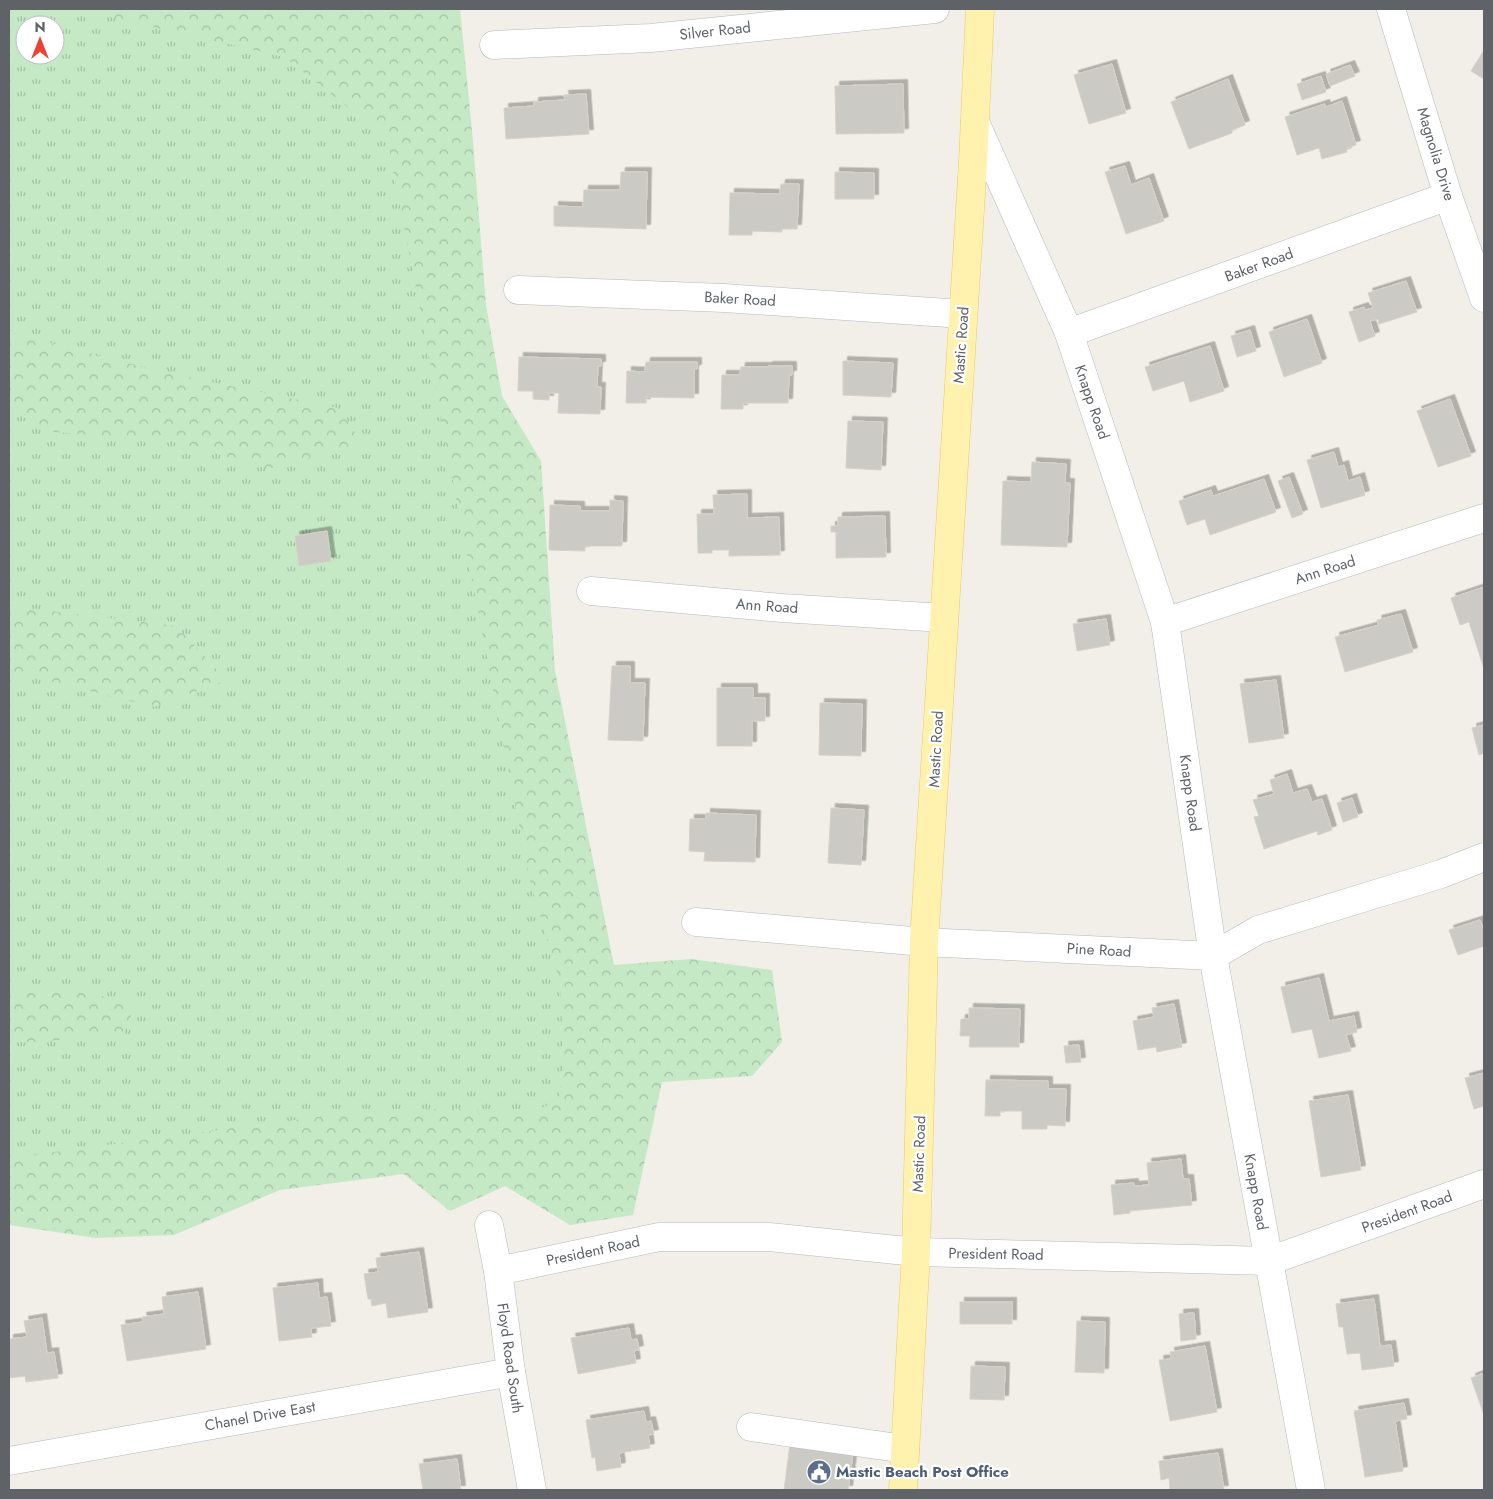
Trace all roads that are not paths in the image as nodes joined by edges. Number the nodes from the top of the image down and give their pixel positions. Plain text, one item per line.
1 (935, 9) edge
2 (980, 9) edge
3 (1391, 9) edge
4 (494, 45) dead end
5 (975, 122) junction
6 (1448, 196) junction
7 (518, 290) dead end
8 (1484, 298) edge
9 (963, 314) junction
10 (1069, 333) junction
11 (1484, 518) edge
12 (591, 591) dead end
13 (944, 618) junction
14 (1166, 622) junction
15 (1484, 857) edge
16 (696, 922) dead end
17 (924, 942) junction
18 (1213, 956) junction
19 (1484, 1184) edge
20 (489, 1225) dead end
21 (916, 1252) junction
22 (1269, 1261) junction
23 (498, 1271) junction
24 (511, 1372) junction
25 (751, 1428) dead end
26 (905, 1449) junction
27 (9, 1461) edge
28 (532, 1490) edge
29 (903, 1490) edge
30 (1311, 1490) edge

1 - 4 street, Silver Road
2 - 5 main road, Mastic Road
3 - 6 street, Magnolia Drive
5 - 9 main road, Mastic Road
5 - 10 street, Knapp Road
6 - 8 street, Magnolia Drive
6 - 10 street, Baker Road
7 - 9 street, Baker Road
9 - 13 main road, Mastic Road
10 - 14 street, Knapp Road
11 - 14 street, Ann Road
12 - 13 street, Ann Road
13 - 17 main road, Mastic Road
14 - 18 street, Knapp Road
15 - 18 street
16 - 17 street, Pine Road
17 - 18 street, Pine Road
17 - 21 main road, Mastic Road
18 - 22 street, Knapp Road
19 - 22 street, President Road
20 - 23 street, Floyd Road South
21 - 22 street, President Road
21 - 23 street, President Road
21 - 26 main road, Mastic Road
22 - 30 street, Knapp Road
23 - 24 street, Floyd Road South
24 - 27 street, Chanel Drive East
24 - 28 street, Floyd Road South
25 - 26 street
26 - 29 main road, Mastic Road

